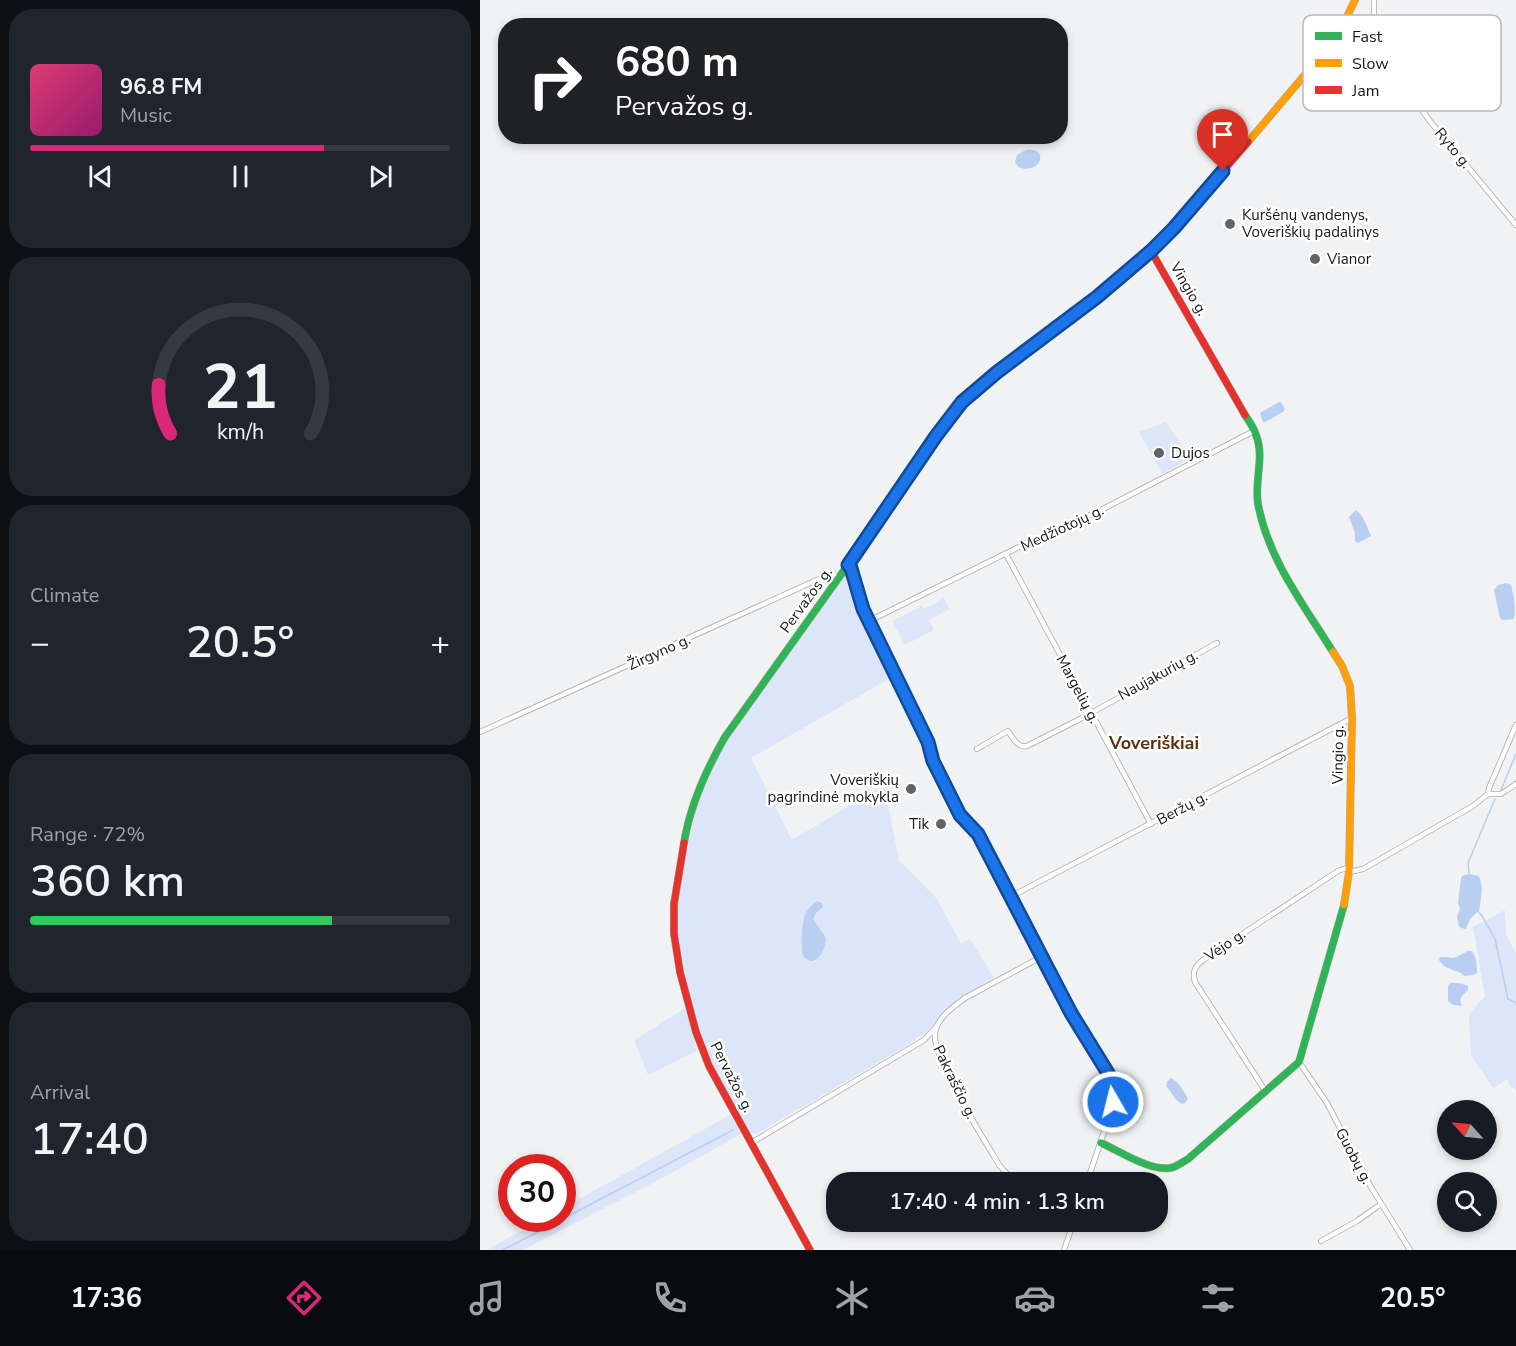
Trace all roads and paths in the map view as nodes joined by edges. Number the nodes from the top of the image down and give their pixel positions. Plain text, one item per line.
1 (1355, 0) edge
2 (1348, 15) edge
3 (1303, 77) edge
4 (1423, 111) edge
5 (1516, 225) edge
6 (1151, 251) junction
7 (1254, 431) junction
8 (1006, 554) junction
9 (848, 565) junction
10 (839, 578) junction
11 (869, 621) junction
12 (1216, 643) dead end
13 (1090, 712) junction
14 (1352, 718) junction
15 (1516, 725) edge
16 (480, 732) edge
17 (977, 749) dead end
18 (1516, 784) edge
19 (1488, 794) junction
20 (1151, 824) junction
21 (1349, 870) junction
22 (1012, 896) junction
23 (1043, 956) junction
24 (937, 1026) junction
25 (924, 1040) junction
26 (936, 1044) junction
27 (1299, 1062) junction
28 (1266, 1092) junction
29 (751, 1143) junction
30 (1101, 1143) junction
31 (1006, 1172) edge
32 (1091, 1172) edge
33 (1381, 1204) junction
34 (1070, 1232) edge
35 (1321, 1241) dead end
36 (810, 1250) edge
37 (1064, 1250) edge
38 (1410, 1250) edge

1 - 2 main road, Pervažos g.
3 - 6 main road, Pervažos g.
4 - 5 street, Ryto g.
6 - 7 main road, Vingio g.
6 - 9 main road, Pervažos g.
7 - 8 street, Medžiotojų g.
7 - 14 main road, Vingio g.
8 - 11 street, Medžiotojų g.
8 - 13 street, Margelių g.
9 - 10 main road, Pervažos g.
9 - 11 street
10 - 16 street, Žirgyno g.
10 - 29 main road, Pervažos g.
11 - 22 street
12 - 13 street, Naujakurių g.
13 - 17 street, Naujakurių g.
13 - 20 street, Margelių g.
14 - 20 street, Beržų g.
14 - 21 main road, Vingio g.
15 - 19 street
18 - 19 street
19 - 21 street
20 - 22 street, Beržų g.
21 - 27 main road, Vingio g.
21 - 28 street, Vėjo g.
22 - 23 street
23 - 24 street, Pakraščio g.
23 - 30 street
24 - 25 street
24 - 26 street, Pakraščio g.
25 - 26 street
25 - 29 street
26 - 31 street, Pakraščio g.
27 - 28 main road
27 - 33 street, Guobų g.
28 - 30 main road
29 - 36 main road, Pervažos g.
30 - 32 street
33 - 35 street
33 - 38 street, Guobų g.
34 - 37 street

